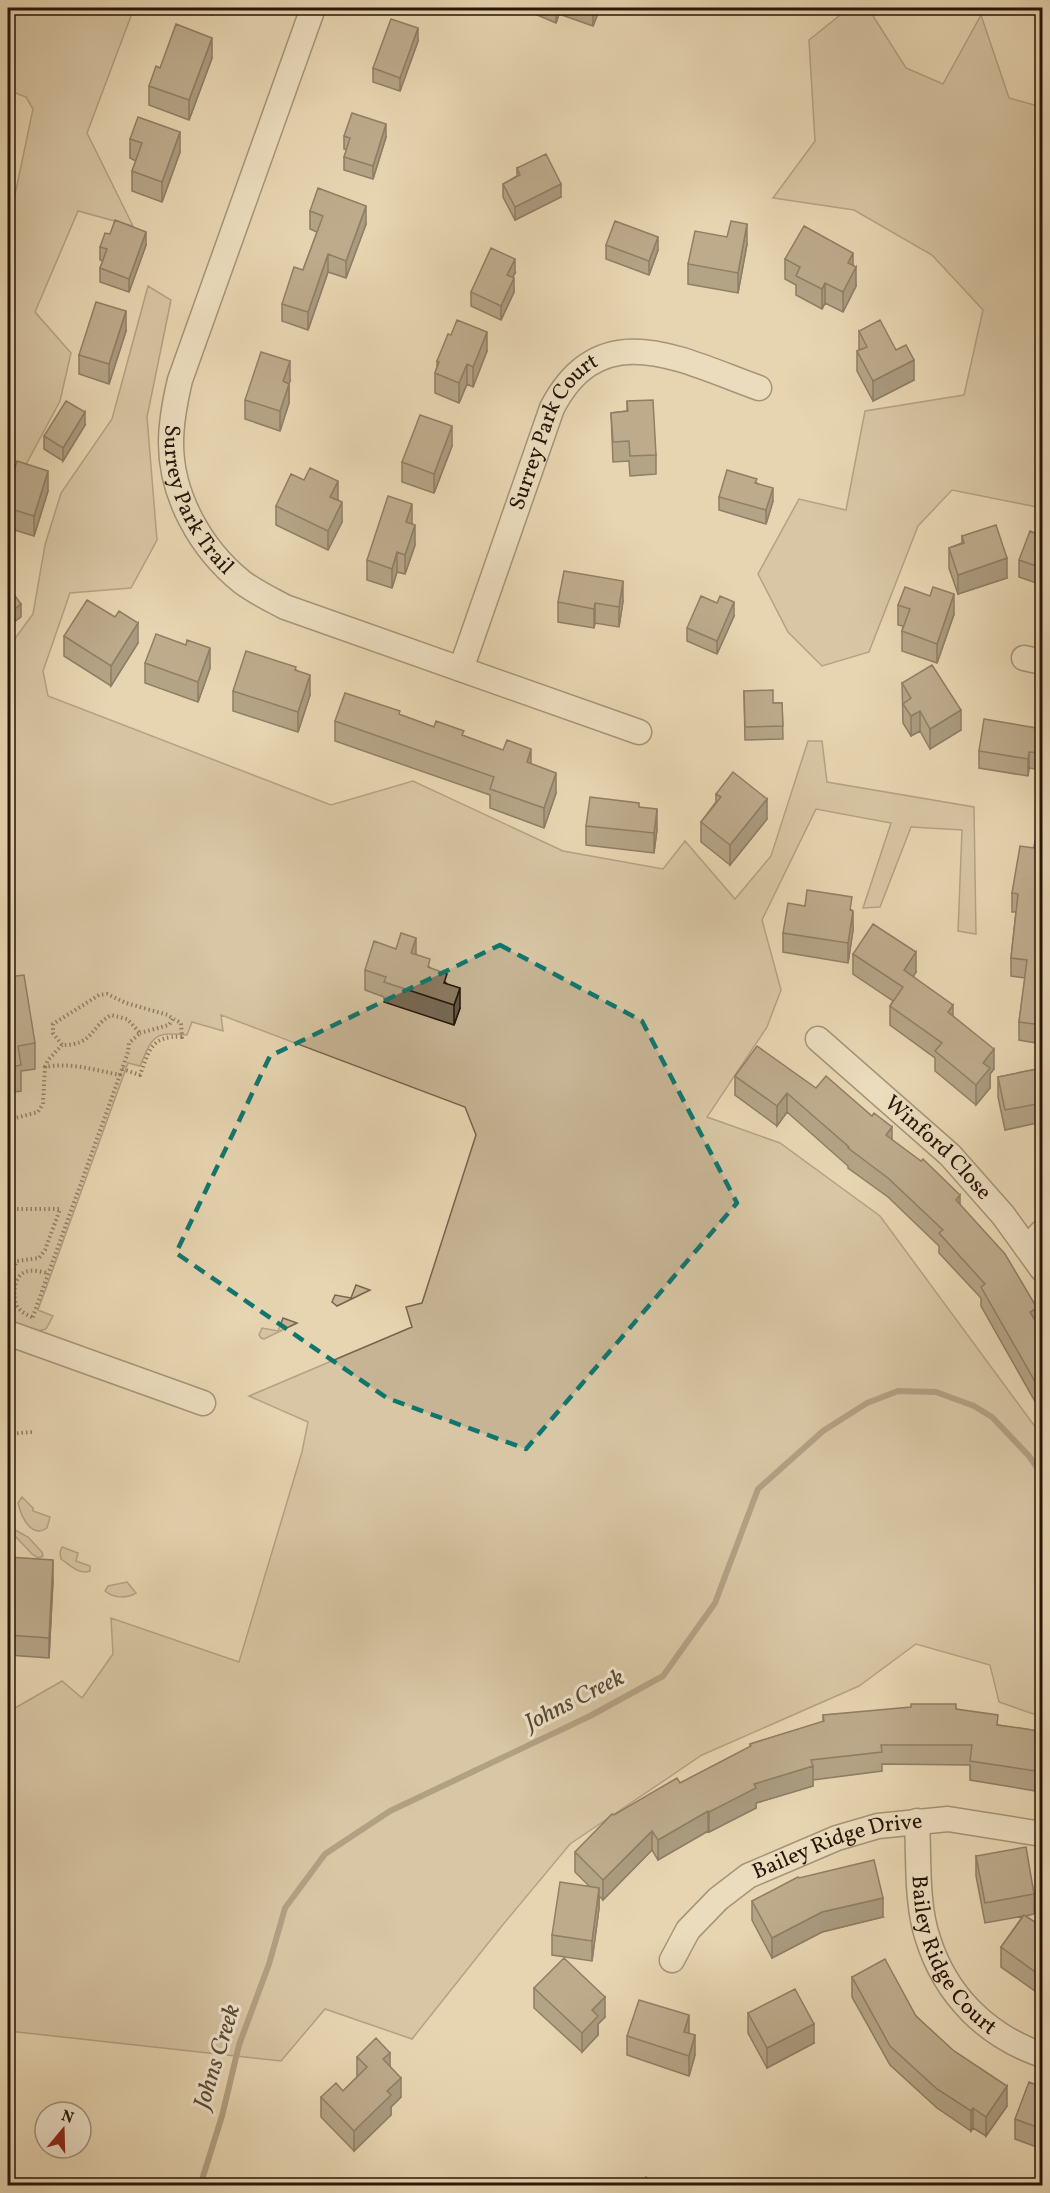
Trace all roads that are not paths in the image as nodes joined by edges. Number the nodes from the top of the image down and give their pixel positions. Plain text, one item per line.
1 (313, 8) edge
2 (759, 388) dead end
3 (461, 669) junction
4 (639, 732) dead end
5 (818, 1039) dead end
6 (1035, 1240) edge
7 (1042, 1269) edge
8 (8, 1333) edge
9 (203, 1403) dead end
10 (917, 1821) junction
11 (1042, 1834) edge
12 (672, 1960) dead end
13 (1042, 2055) edge

1 - 3 street, Surrey Park Trail
2 - 3 street, Surrey Park Court
3 - 4 street, Surrey Park Trail
5 - 6 street, Winford Close
6 - 7 street, Winford Close
8 - 9 street
10 - 11 street, Bailey Ridge Drive
10 - 12 street, Bailey Ridge Drive
10 - 13 street, Bailey Ridge Court

